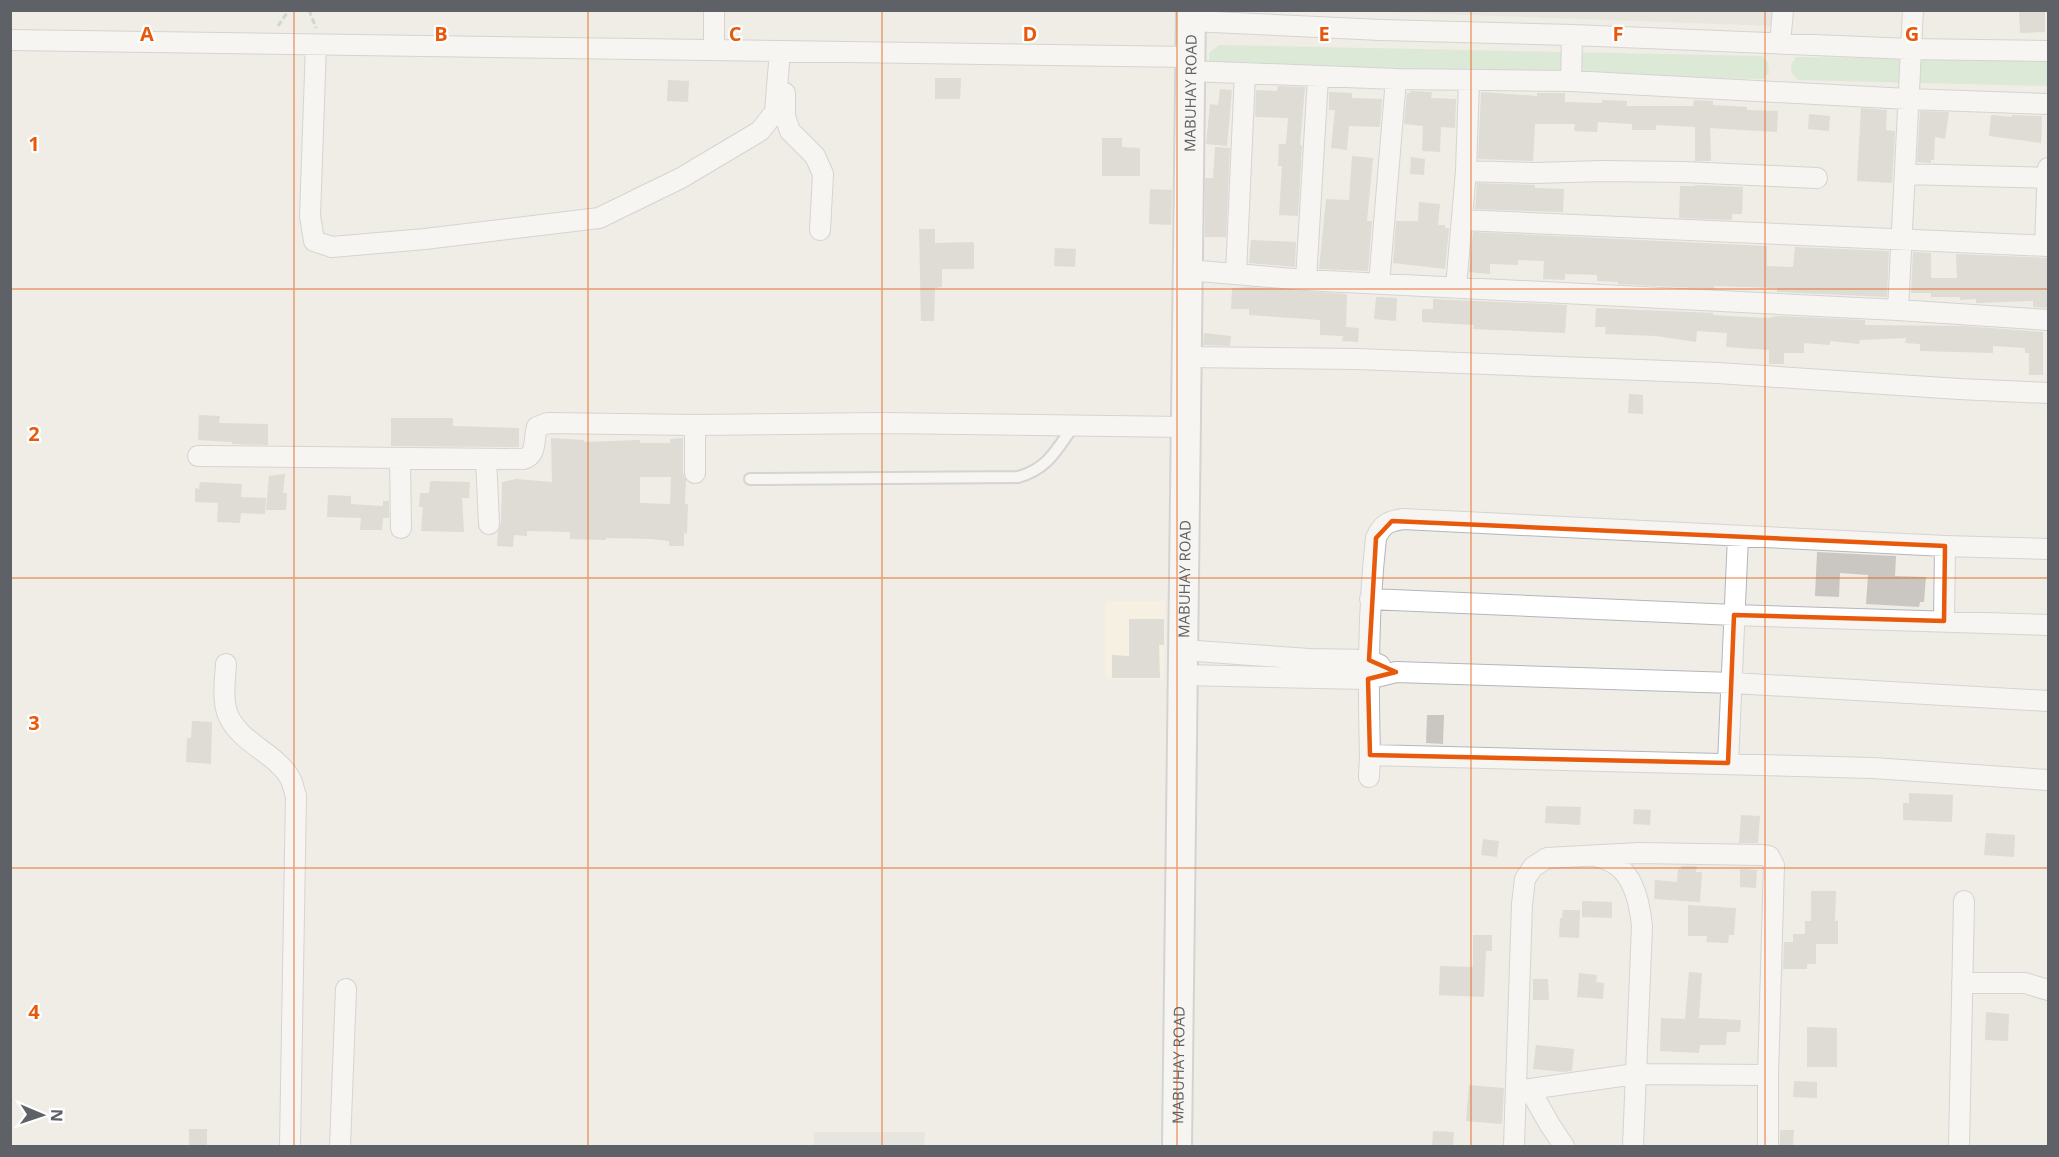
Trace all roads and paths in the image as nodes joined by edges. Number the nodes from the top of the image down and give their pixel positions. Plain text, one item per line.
1 (714, 10) edge
2 (1783, 10) edge
3 (1913, 10) edge
4 (1191, 16) edge
5 (1572, 35) junction
6 (10, 40) edge
7 (1780, 43) junction
8 (316, 45) junction
9 (1911, 49) junction
10 (714, 50) junction
11 (783, 51) junction
12 (2049, 51) edge
13 (1190, 64) junction
14 (1245, 74) junction
15 (1318, 77) junction
16 (1396, 79) junction
17 (1469, 81) junction
18 (1571, 81) junction
19 (1908, 99) junction
20 (2049, 104) edge
21 (2049, 168) edge
22 (1466, 171) junction
23 (1905, 174) junction
24 (1817, 178) dead end
25 (2048, 178) edge
26 (1462, 220) junction
27 (820, 230) dead end
28 (1901, 239) junction
29 (2047, 246) edge
30 (1187, 270) junction
31 (1236, 274) junction
32 (1306, 280) junction
33 (1379, 284) junction
34 (1456, 287) junction
35 (1898, 310) junction
36 (2049, 320) edge
37 (1185, 357) junction
38 (2049, 393) edge
39 (695, 425) junction
40 (1074, 425) junction
41 (1185, 427) junction
42 (198, 456) dead end
43 (400, 459) junction
44 (486, 459) junction
45 (695, 473) dead end
46 (750, 479) dead end
47 (489, 524) dead end
48 (401, 528) dead end
49 (1738, 536) junction
50 (1945, 546) junction
51 (2049, 549) edge
52 (1370, 599) junction
53 (1734, 615) junction
54 (1944, 621) junction
55 (2049, 625) edge
56 (1370, 660) junction
57 (1182, 663) junction
58 (226, 664) dead end
59 (1309, 669) junction
60 (1396, 672) junction
61 (1368, 680) junction
62 (1733, 683) junction
63 (2049, 701) edge
64 (1370, 755) junction
65 (1728, 763) junction
66 (1369, 777) dead end
67 (2049, 780) edge
68 (1592, 856) junction
69 (1964, 901) dead end
70 (1962, 983) junction
71 (346, 989) dead end
72 (2049, 990) edge
73 (1635, 1074) junction
74 (1768, 1075) junction
75 (1523, 1091) junction
76 (290, 1146) edge
77 (340, 1146) edge
78 (1177, 1146) edge
79 (1514, 1146) edge
80 (1564, 1146) edge
81 (1633, 1146) edge
82 (1768, 1146) edge
83 (1959, 1146) edge

1 - 10 street
2 - 7 street
3 - 9 street
4 - 5 street
4 - 13 street, MABUHAY ROAD
5 - 7 street
5 - 18 street
6 - 8 street
7 - 9 street
8 - 10 street
8 - 11 street
9 - 12 street
9 - 19 street
10 - 11 street
11 - 13 street
11 - 27 street
13 - 14 street
13 - 30 street, MABUHAY ROAD
14 - 15 street
14 - 31 street
15 - 16 street
15 - 32 street
16 - 17 street
16 - 33 street
17 - 18 street
17 - 22 street
18 - 19 street
19 - 20 street
19 - 23 street
21 - 25 street
22 - 24 street
22 - 26 street
23 - 25 street
23 - 28 street
25 - 29 street
26 - 28 street
26 - 34 street
28 - 29 street
28 - 35 street
30 - 31 street
30 - 37 street, MABUHAY ROAD
31 - 32 street
32 - 33 street
33 - 34 street
34 - 35 street
35 - 36 street
37 - 38 street
37 - 41 street, MABUHAY ROAD
39 - 40 street
39 - 44 street
39 - 45 street
40 - 41 street
40 - 46 lane
41 - 57 street, MABUHAY ROAD
42 - 43 street
43 - 44 street
43 - 48 street
44 - 47 street
49 - 50 street
49 - 52 street
49 - 53 street
50 - 51 street
50 - 54 street
52 - 53 street
52 - 56 street
53 - 54 street
53 - 62 street
54 - 55 street
56 - 59 street
56 - 60 street
56 - 61 street
57 - 59 street
57 - 78 street, MABUHAY ROAD
58 - 76 street
59 - 61 street
60 - 61 street
60 - 62 street
61 - 64 street
62 - 63 street
62 - 65 street
64 - 65 street
64 - 66 street
65 - 67 street
68 - 73 street
68 - 74 street
68 - 75 street
69 - 70 street
70 - 72 street
70 - 83 street
71 - 77 street
73 - 74 street
73 - 75 street
73 - 81 street
74 - 82 street
75 - 79 street
75 - 80 street

